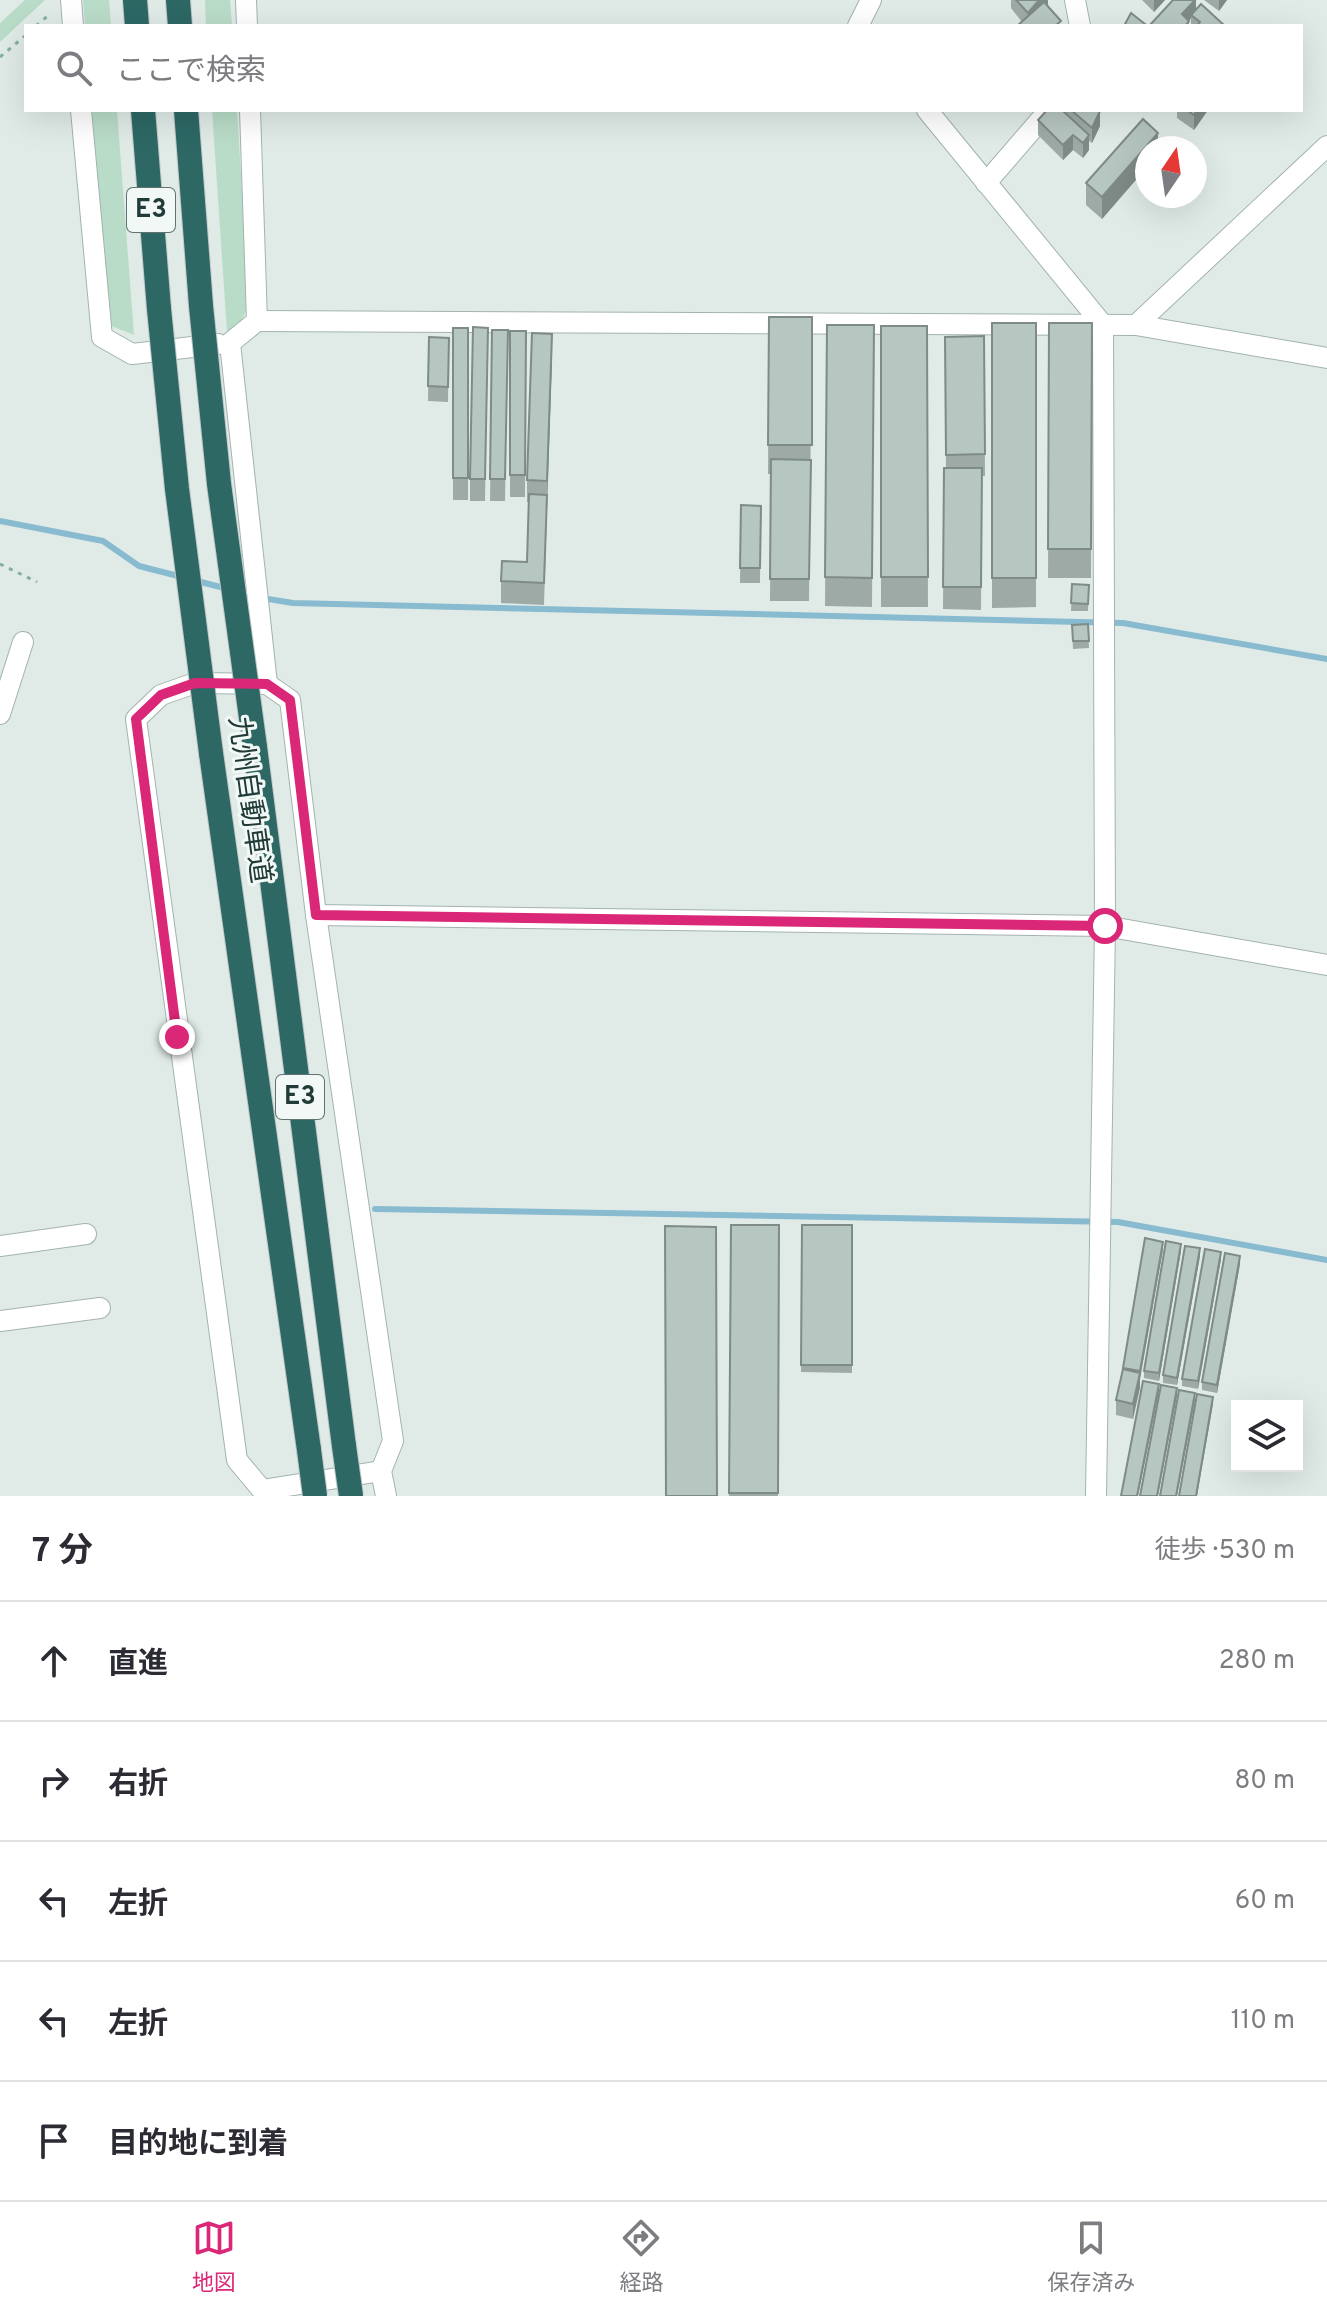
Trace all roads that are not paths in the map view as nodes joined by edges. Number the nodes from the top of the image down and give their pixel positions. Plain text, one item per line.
1 (71, 0) edge
2 (135, 0) edge
3 (178, 0) edge
4 (246, 0) edge
5 (871, 0) edge
6 (1075, 0) edge
7 (73, 24) edge
8 (137, 24) edge
9 (180, 24) edge
10 (247, 24) edge
11 (859, 24) edge
12 (1080, 24) edge
13 (81, 112) edge
14 (143, 112) edge
15 (186, 112) edge
16 (250, 112) edge
17 (929, 112) edge
18 (1047, 112) edge
19 (1327, 146) edge
20 (986, 183) junction
21 (257, 321) junction
22 (1103, 325) junction
23 (1136, 325) junction
24 (230, 343) junction
25 (1327, 358) edge
26 (23, 642) dead end
27 (267, 684) junction
28 (0, 714) edge
29 (316, 915) junction
30 (1105, 926) junction
31 (1327, 965) edge
32 (86, 1234) dead end
33 (0, 1246) edge
34 (100, 1308) dead end
35 (0, 1321) edge
36 (381, 1471) junction
37 (315, 1496) edge
38 (351, 1496) edge
39 (386, 1496) edge
40 (1096, 1496) edge

1 - 7 street
2 - 8 highway
3 - 9 highway
4 - 10 street
5 - 11 street
6 - 12 street
13 - 24 street
14 - 37 highway, 九州自動車道 / E3, bridge
15 - 38 highway, 九州自動車道 / E3, bridge
16 - 21 street
17 - 20 street
18 - 20 street
19 - 23 street
20 - 22 street
21 - 22 street
21 - 24 street
22 - 23 street
22 - 30 street
23 - 25 street
24 - 27 street
26 - 28 street
27 - 29 street
27 - 36 street
29 - 30 street
29 - 36 street
30 - 31 street
30 - 40 street
32 - 33 street
34 - 35 street
36 - 39 street

